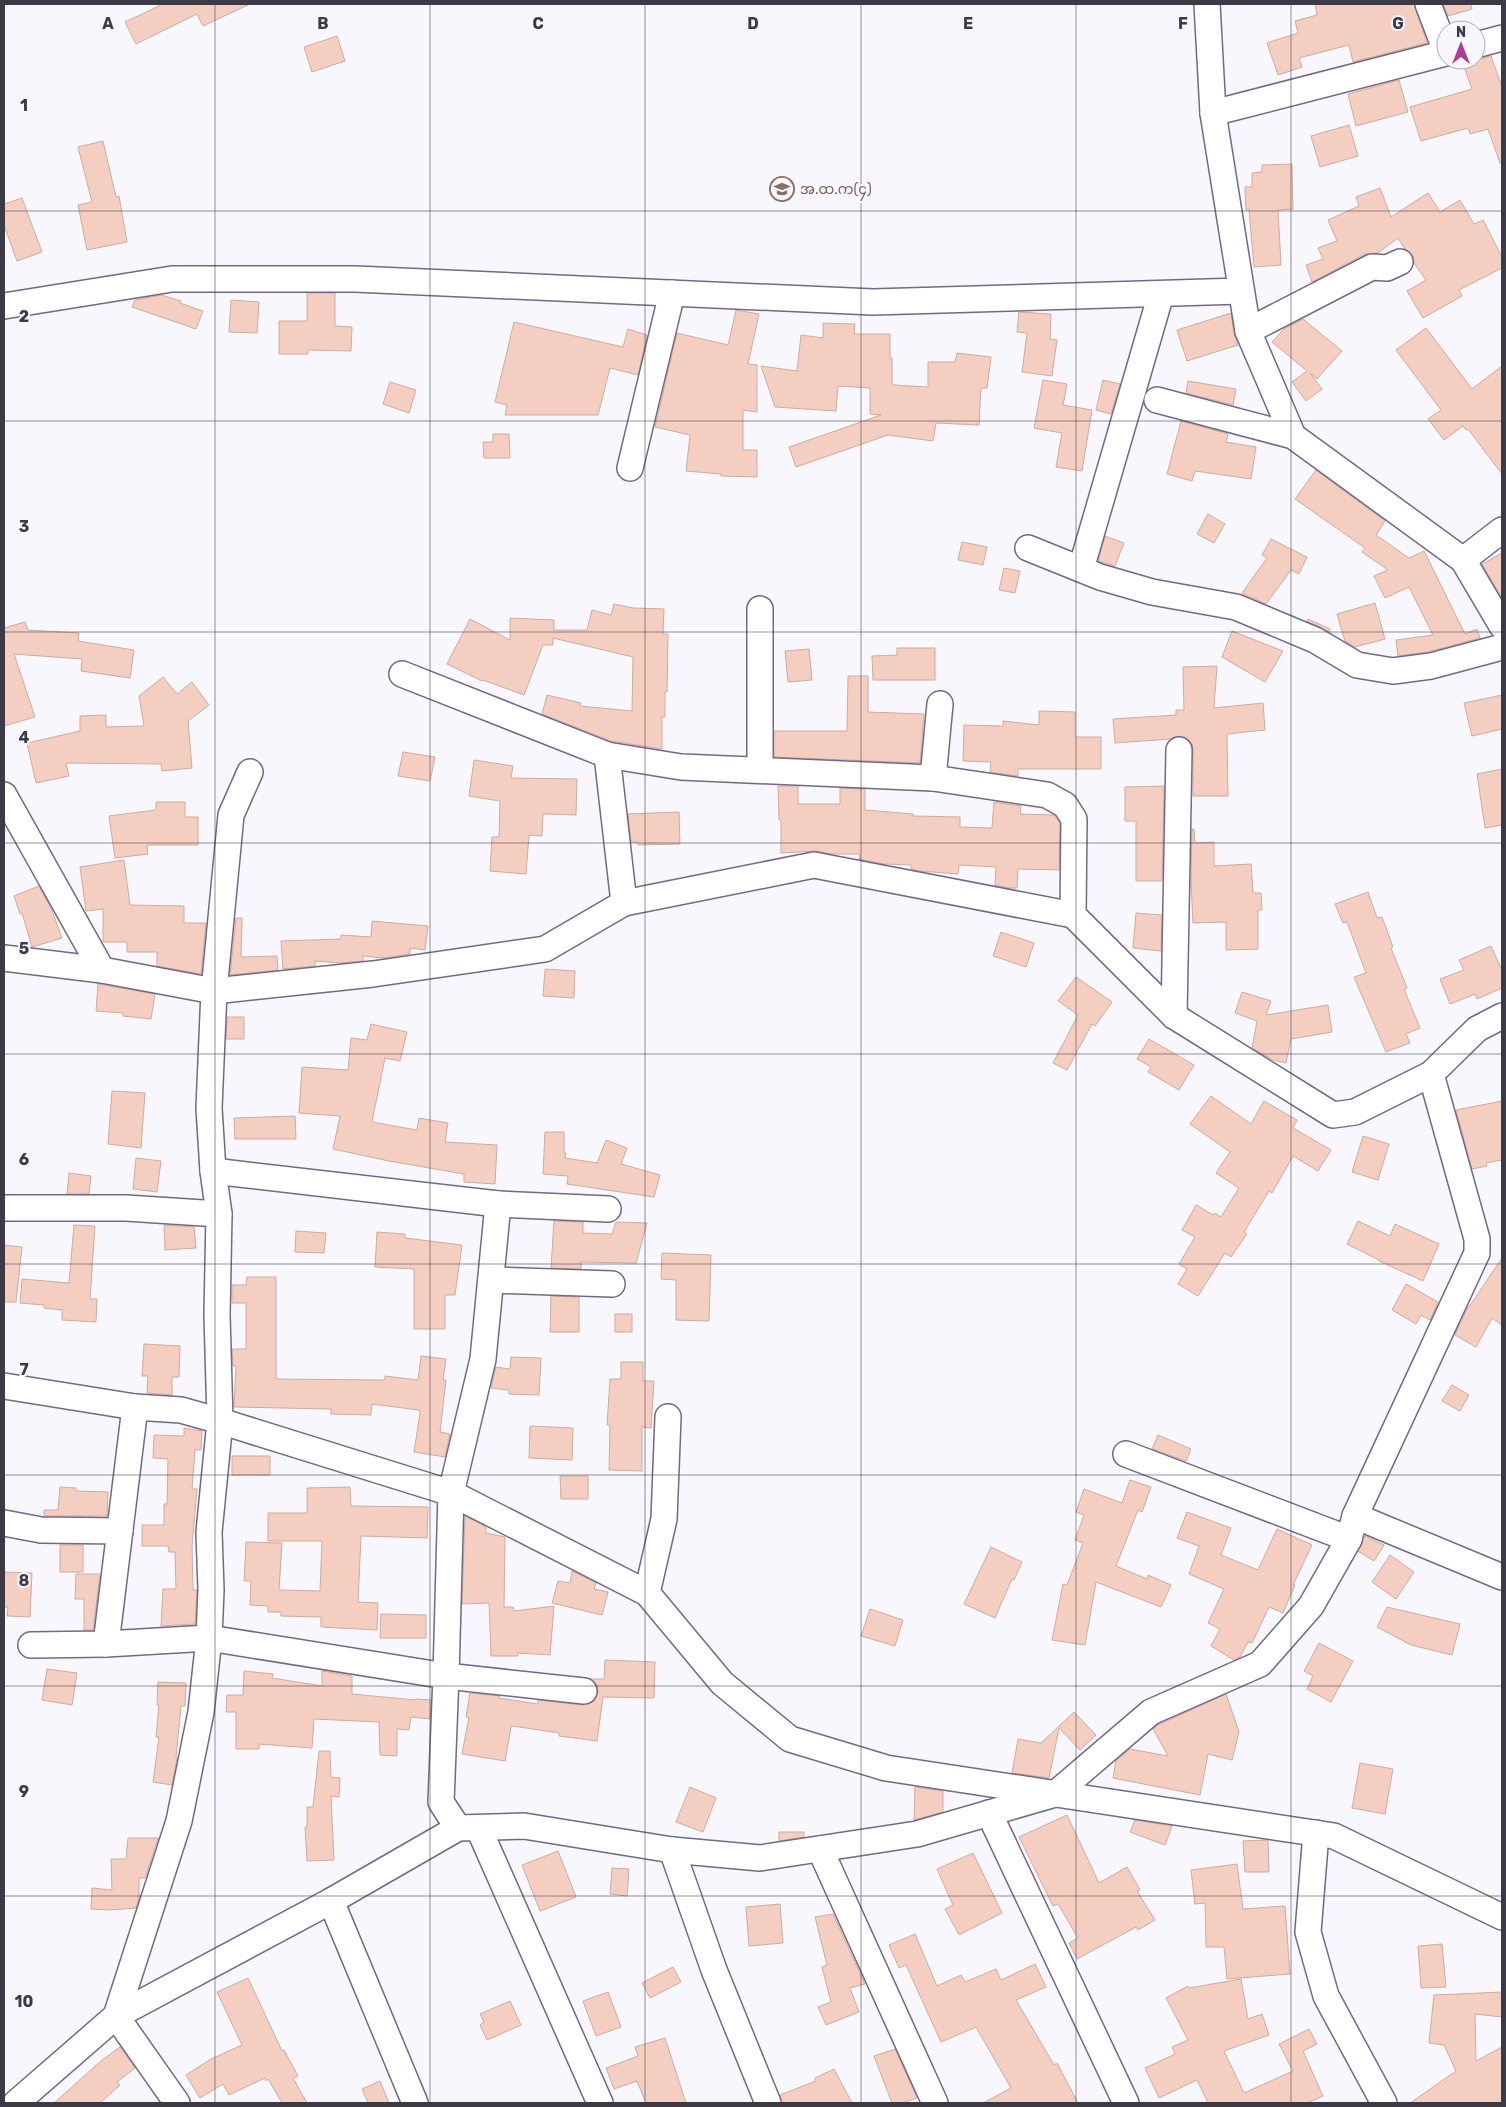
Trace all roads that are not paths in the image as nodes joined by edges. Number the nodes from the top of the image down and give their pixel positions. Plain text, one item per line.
1 (1206, 4) edge
2 (1428, 4) edge
3 (1436, 25) edge
4 (1502, 38) edge
5 (1486, 42) edge
6 (1436, 55) edge
7 (1213, 112) junction
8 (1400, 262) dead end
9 (1241, 291) junction
10 (672, 293) junction
11 (1161, 294) junction
12 (4, 306) edge
13 (1248, 330) junction
14 (1157, 400) dead end
15 (1293, 436) junction
16 (630, 468) dead end
17 (1502, 530) edge
18 (1028, 548) dead end
19 (1463, 560) junction
20 (1081, 569) junction
21 (760, 609) dead end
22 (1502, 626) edge
23 (1502, 647) edge
24 (402, 674) dead end
25 (940, 704) dead end
26 (1179, 750) dead end
27 (607, 755) junction
28 (760, 770) junction
29 (250, 772) dead end
30 (933, 778) junction
31 (4, 795) edge
32 (624, 903) junction
33 (1073, 915) junction
34 (4, 958) edge
35 (102, 970) junction
36 (214, 991) junction
37 (1174, 1016) junction
38 (1502, 1016) edge
39 (1432, 1074) junction
40 (213, 1171) junction
41 (498, 1204) junction
42 (4, 1208) edge
43 (608, 1209) dead end
44 (219, 1214) junction
45 (491, 1280) junction
46 (612, 1284) dead end
47 (4, 1386) edge
48 (135, 1407) junction
49 (668, 1417) dead end
50 (220, 1420) junction
51 (1126, 1454) dead end
52 (450, 1493) junction
53 (4, 1523) edge
54 (1352, 1528) junction
55 (120, 1531) junction
56 (1502, 1577) edge
57 (647, 1593) junction
58 (210, 1638) junction
59 (106, 1644) junction
60 (31, 1645) dead end
61 (446, 1676) junction
62 (584, 1691) dead end
63 (1055, 1794) junction
64 (989, 1813) junction
65 (468, 1828) junction
66 (1316, 1833) junction
67 (820, 1849) junction
68 (672, 1850) junction
69 (331, 1901) junction
70 (1502, 1917) edge
71 (116, 2016) junction
72 (1119, 2100) edge
73 (16, 2103) edge
74 (177, 2103) edge
75 (415, 2103) edge
76 (600, 2103) edge
77 (768, 2103) edge
78 (935, 2103) edge
79 (1384, 2103) edge

1 - 7 street
2 - 3 street
4 - 5 street
6 - 7 street
7 - 9 street
8 - 13 street
9 - 11 street
9 - 13 street
10 - 11 street
10 - 12 street
10 - 16 street
11 - 20 street
13 - 15 street
14 - 15 street
15 - 19 street
17 - 19 street
18 - 20 street
19 - 22 street
20 - 23 street
21 - 28 street
24 - 27 street
25 - 30 street
26 - 37 street
27 - 28 street
27 - 32 street
28 - 30 street
29 - 36 street
30 - 33 street
31 - 35 street
32 - 33 street
32 - 36 street
33 - 37 street
34 - 35 street
35 - 36 street
36 - 40 street
37 - 39 street
38 - 39 street
39 - 54 street
40 - 41 street
40 - 44 street
41 - 43 street
41 - 45 street
42 - 44 street
44 - 50 street
45 - 46 street
45 - 52 street
47 - 48 street
48 - 50 street
48 - 55 street
49 - 57 street
50 - 52 street
50 - 58 street
51 - 54 street
52 - 57 street
52 - 61 street
53 - 55 street
54 - 56 street
54 - 63 street
55 - 59 street
57 - 63 street
58 - 59 street
58 - 61 street
58 - 71 street
59 - 60 street
61 - 62 street
61 - 65 street
63 - 64 street
63 - 66 street
64 - 67 street
64 - 72 street
65 - 68 street
65 - 69 street
65 - 76 street
66 - 70 street
66 - 79 street
67 - 68 street
67 - 78 street
68 - 77 street
69 - 71 street
69 - 75 street
71 - 73 street
71 - 74 street

